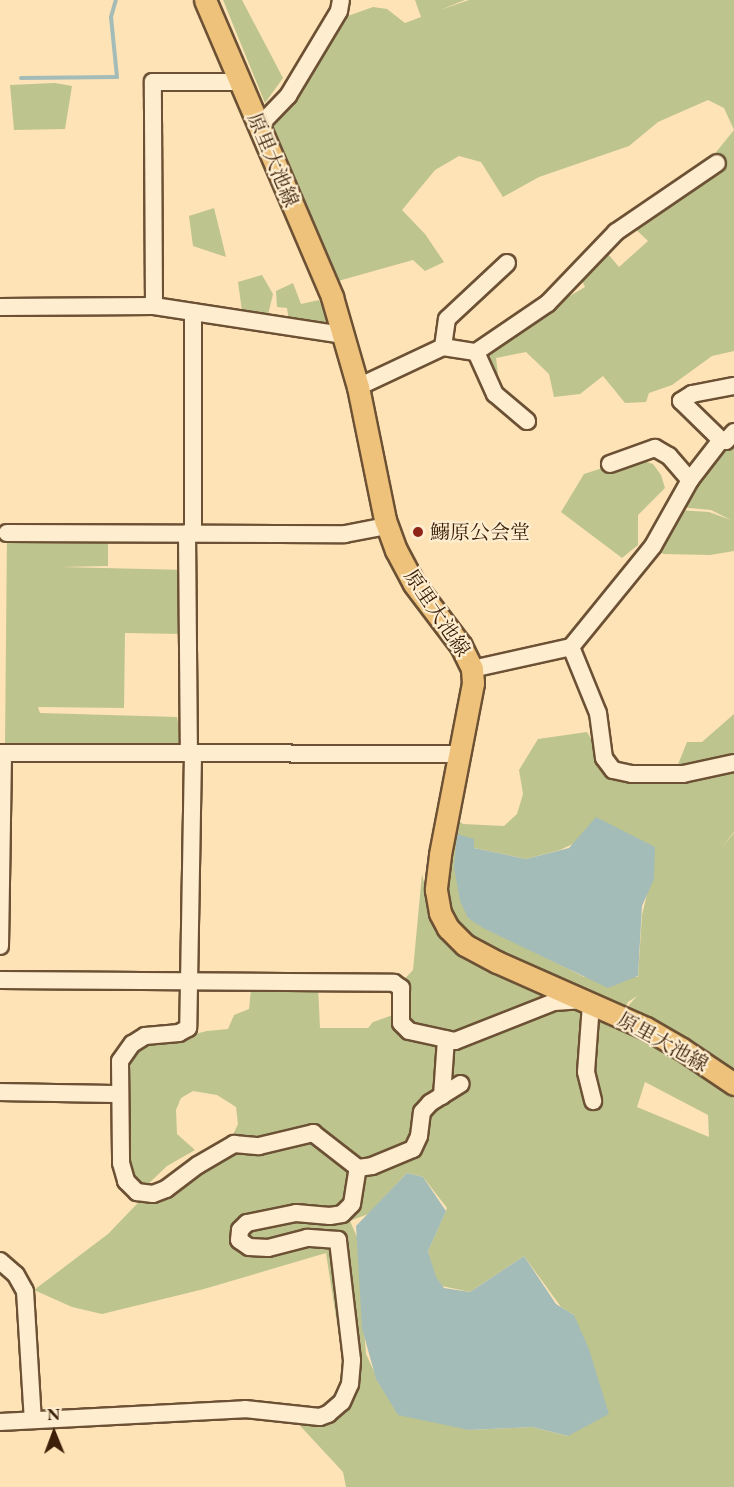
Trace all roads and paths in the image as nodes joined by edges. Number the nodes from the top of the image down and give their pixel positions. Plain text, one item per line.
1 (205, 0) edge
2 (341, 0) edge
3 (240, 82) junction
4 (259, 126) junction
5 (717, 163) dead end
6 (507, 263) dead end
7 (154, 306) junction
8 (3, 307) edge
9 (193, 312) junction
10 (344, 335) junction
11 (443, 347) junction
12 (476, 352) junction
13 (734, 386) edge
14 (358, 387) junction
15 (527, 421) dead end
16 (728, 436) edge
17 (610, 464) dead end
18 (690, 480) junction
19 (387, 526) junction
20 (7, 533) dead end
21 (190, 533) junction
22 (571, 647) junction
23 (472, 669) junction
24 (1, 753) edge
25 (191, 754) junction
26 (460, 754) junction
27 (734, 763) edge
28 (0, 946) edge
29 (0, 980) edge
30 (191, 983) junction
31 (586, 1002) junction
32 (446, 1039) junction
33 (461, 1084) dead end
34 (734, 1084) edge
35 (0, 1092) edge
36 (120, 1094) junction
37 (442, 1096) junction
38 (593, 1101) dead end
39 (358, 1168) junction
40 (0, 1261) edge
41 (33, 1420) junction
42 (0, 1422) edge

1 - 3 main road, 原里大池線
2 - 4 street
3 - 4 main road, 原里大池線
3 - 7 street
4 - 10 main road, 原里大池線
5 - 12 street
6 - 11 street
7 - 8 street
7 - 9 street
9 - 10 street
9 - 21 street
10 - 14 main road, 原里大池線
11 - 12 street
11 - 14 street
12 - 15 street
13 - 16 street
14 - 19 main road, 原里大池線
16 - 18 street
17 - 18 street
18 - 22 street
19 - 21 street
19 - 23 main road, 原里大池線
20 - 21 street
21 - 25 street
22 - 23 street
22 - 27 street
23 - 26 main road, 原里大池線
24 - 25 street
24 - 28 street
25 - 26 street
25 - 30 street
26 - 31 main road, 原里大池線
29 - 30 street
30 - 32 street
30 - 36 street
31 - 32 street
31 - 34 main road, 原里大池線
31 - 38 street
32 - 37 street
33 - 37 street
35 - 36 street
36 - 39 street
37 - 39 street
39 - 41 street
40 - 41 street
41 - 42 street

